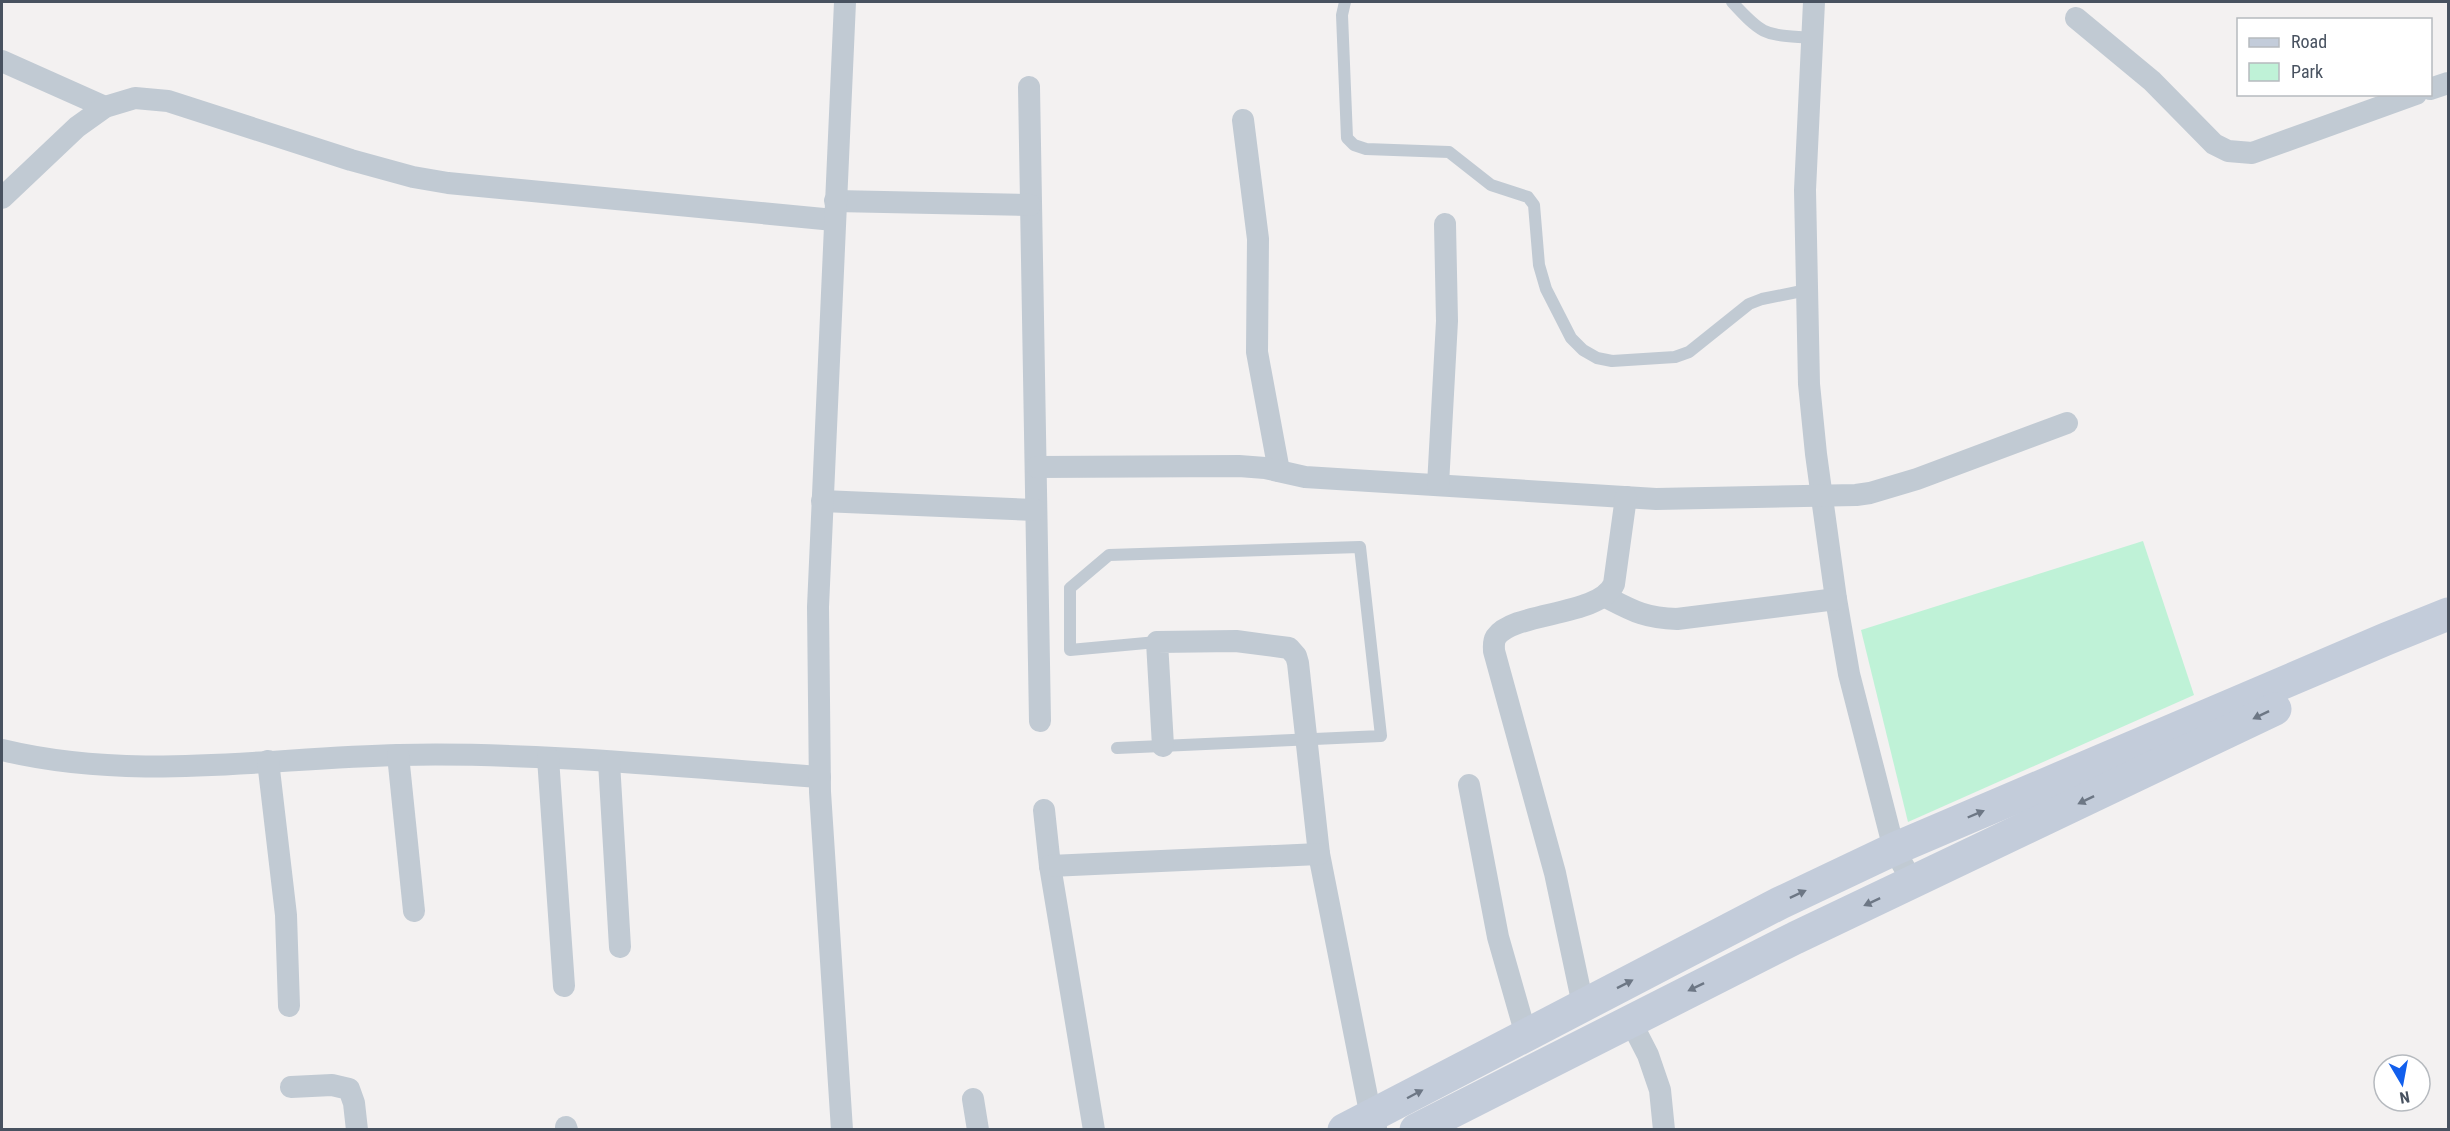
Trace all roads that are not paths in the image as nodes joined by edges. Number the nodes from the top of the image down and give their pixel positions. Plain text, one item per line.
1 (845, 2) edge
2 (1344, 2) edge
3 (1732, 2) edge
4 (1814, 2) edge
5 (2076, 18) dead end
6 (1812, 38) junction
7 (2, 61) edge
8 (2448, 83) edge
9 (1029, 87) dead end
10 (2432, 88) edge
11 (2410, 96) edge
12 (105, 107) junction
13 (1243, 120) dead end
14 (2, 198) edge
15 (1030, 205) junction
16 (835, 211) junction
17 (1445, 224) dead end
18 (1807, 290) junction
19 (2067, 423) dead end
20 (1037, 467) junction
21 (1279, 471) junction
22 (1438, 485) junction
23 (1821, 494) junction
24 (1626, 497) junction
25 (822, 501) junction
26 (1035, 510) junction
27 (1606, 597) junction
28 (1836, 599) junction
29 (2448, 614) edge
30 (2448, 631) edge
31 (1157, 642) junction
32 (1040, 721) dead end
33 (1307, 740) junction
34 (1163, 746) junction
35 (1117, 748) dead end
36 (2, 750) edge
37 (398, 755) junction
38 (548, 758) junction
39 (268, 761) junction
40 (609, 762) junction
41 (820, 777) junction
42 (1469, 785) dead end
43 (1044, 810) dead end
44 (1894, 849) junction
45 (1319, 854) junction
46 (1050, 866) junction
47 (1913, 883) junction
48 (414, 911) dead end
49 (620, 947) dead end
50 (564, 986) dead end
51 (1583, 1005) junction
52 (289, 1006) dead end
53 (1630, 1020) junction
54 (1526, 1035) junction
55 (291, 1086) dead end
56 (973, 1099) dead end
57 (1364, 1125) edge
58 (357, 1130) edge
59 (842, 1130) edge
60 (978, 1130) edge
61 (1094, 1130) edge
62 (1416, 1130) edge
63 (1664, 1130) edge

1 - 16 street
2 - 18 lane
3 - 6 lane
4 - 6 street
5 - 11 street
6 - 18 street
7 - 12 street
8 - 10 street
9 - 15 street
12 - 14 street
12 - 16 street
13 - 21 street
15 - 16 street
15 - 20 street
16 - 25 street
17 - 22 street
18 - 23 street
19 - 23 street
20 - 21 street
20 - 26 street
21 - 22 street
22 - 24 street
23 - 24 street
23 - 28 street
24 - 27 street
25 - 26 street
25 - 41 street
26 - 32 street
27 - 28 street
27 - 51 street
28 - 44 street
44 -> 29 main road
30 -> 47 main road
31 - 33 street
31 - 33 lane
31 - 34 street
33 - 34 lane
33 - 45 street
34 - 35 lane
36 - 39 street
37 - 38 street
37 - 39 street
37 - 48 street
38 - 40 street
38 - 50 street
39 - 52 street
40 - 41 street
40 - 49 street
41 - 59 street
42 - 54 street
43 - 46 street
44 - 47 street
51 -> 44 main road
45 - 46 street
45 - 57 street
46 - 61 street
47 -> 53 main road
51 - 54 main road
53 - 62 main road
53 - 63 street
57 -> 54 main road
55 - 58 street
56 - 60 street

